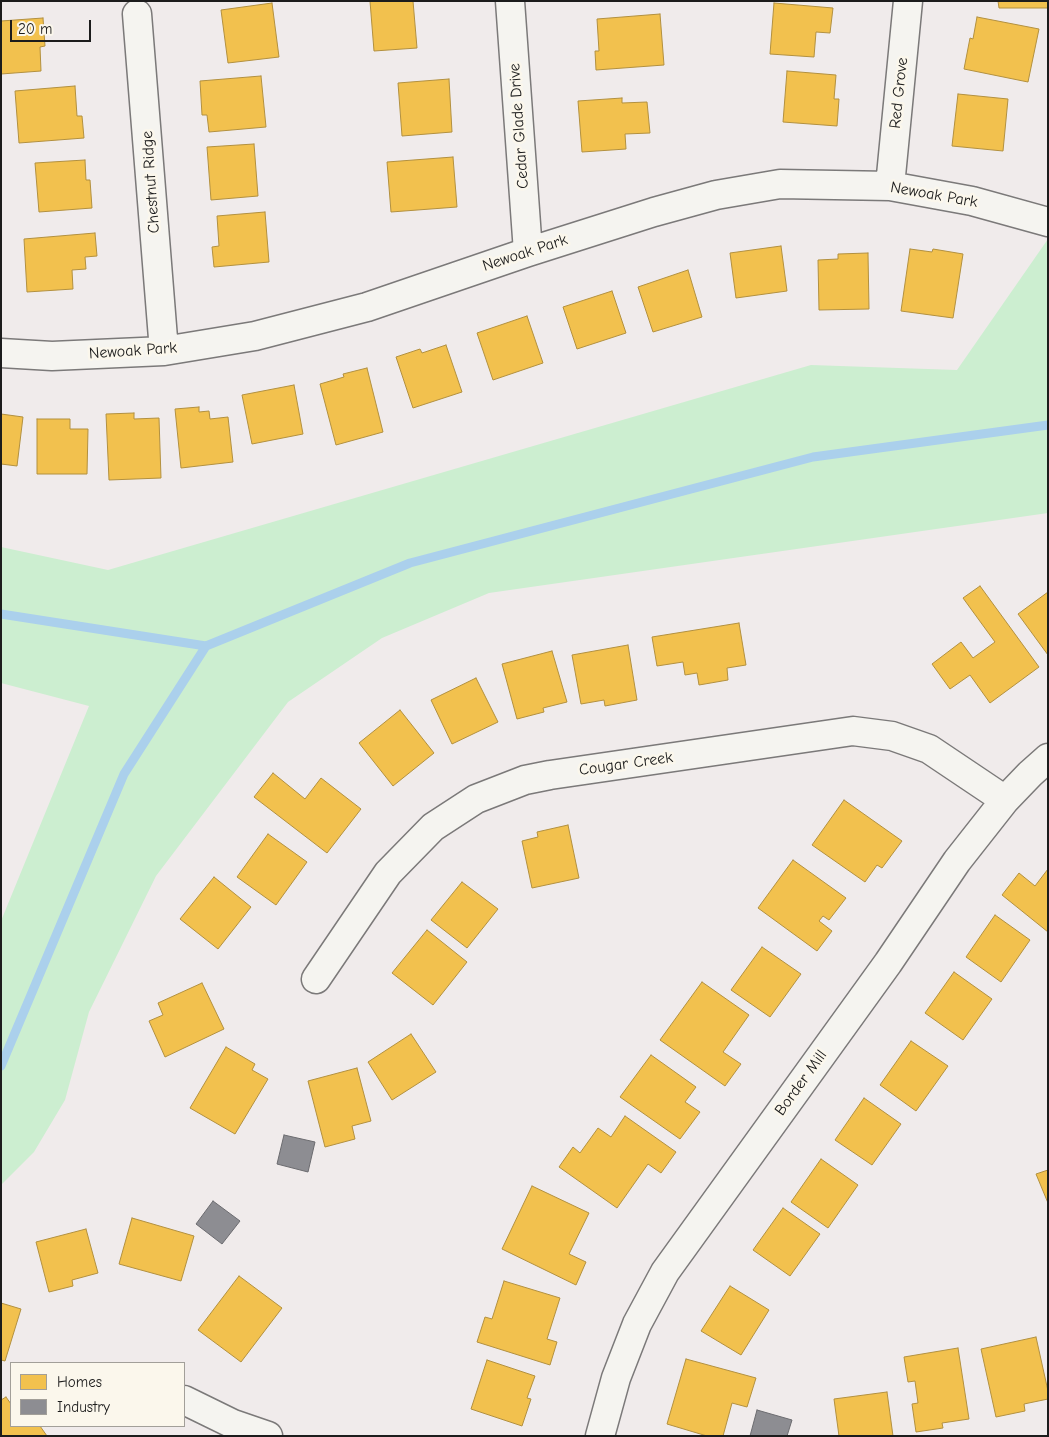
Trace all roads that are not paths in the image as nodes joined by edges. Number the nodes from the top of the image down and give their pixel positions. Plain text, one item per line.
1 (510, 1) edge
2 (908, 1) edge
3 (138, 14) dead end
4 (890, 186) junction
5 (1048, 222) edge
6 (528, 252) junction
7 (164, 351) junction
8 (1, 353) edge
9 (1048, 758) edge
10 (1005, 800) junction
11 (316, 979) dead end
12 (185, 1400) edge
13 (268, 1436) edge
14 (600, 1436) edge

1 - 6 street, Cedar Glade Drive
2 - 4 street, Red Grove
3 - 7 street, Chestnut Ridge
4 - 5 street, Newoak Park
4 - 6 street, Newoak Park
6 - 7 street, Newoak Park
7 - 8 street, Newoak Park
9 - 10 street, Border Mill
10 - 11 street, Cougar Creek
10 - 14 street, Border Mill
12 - 13 street

